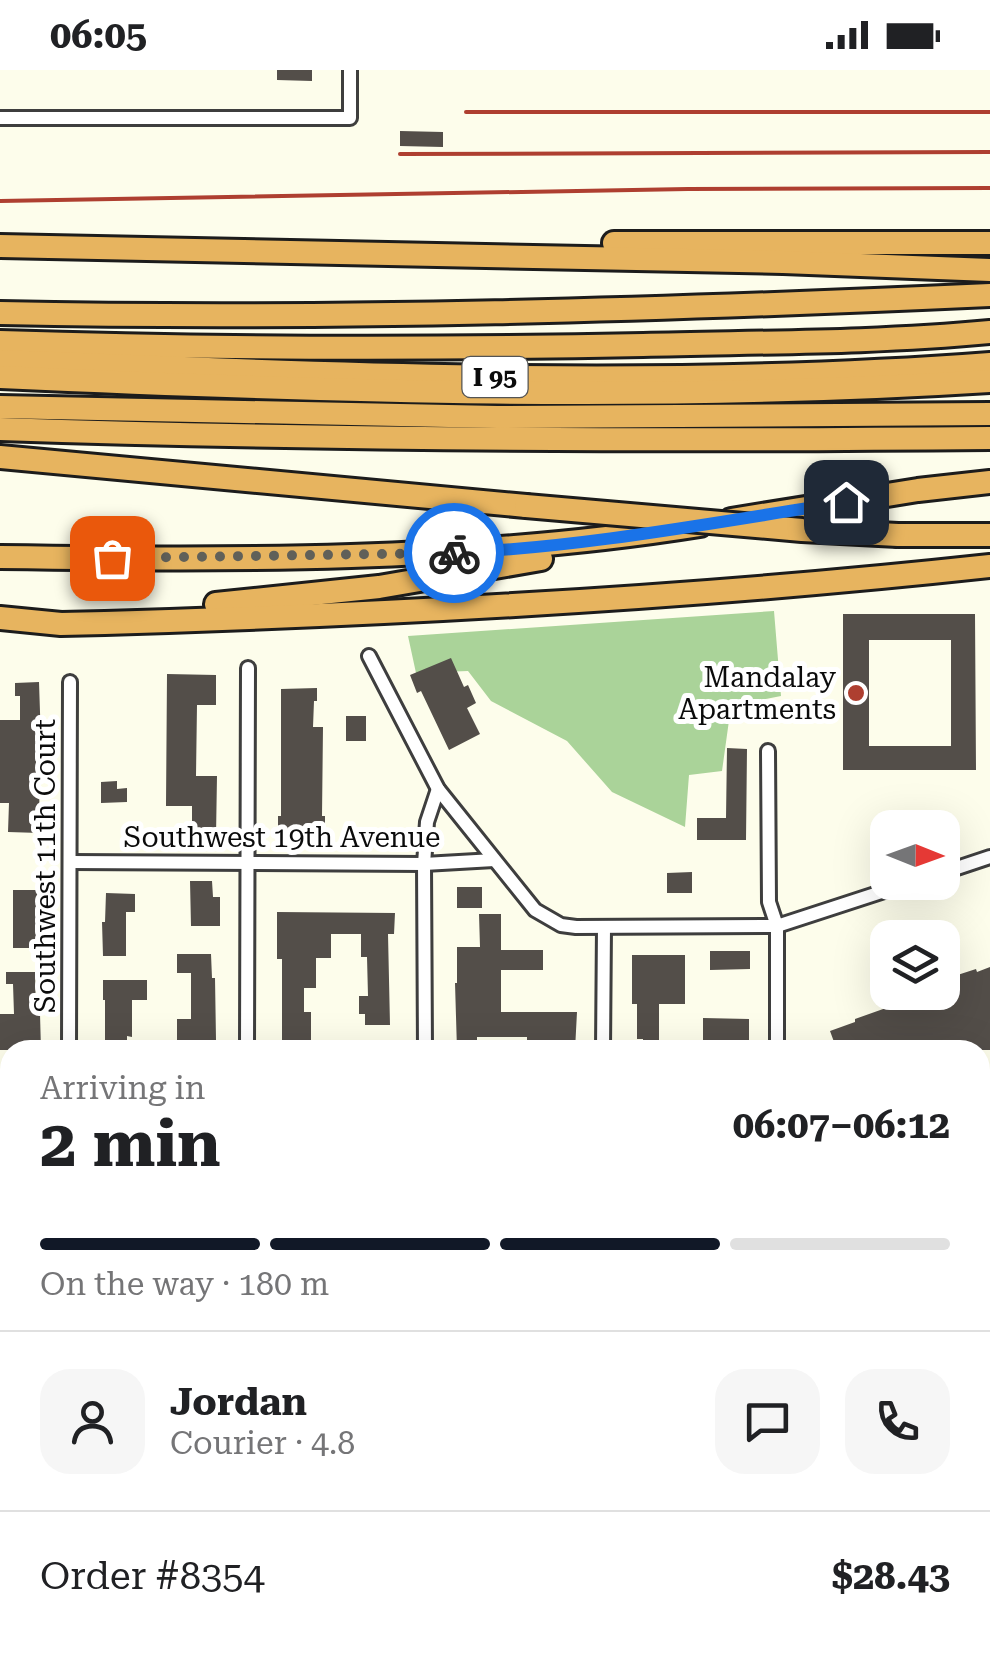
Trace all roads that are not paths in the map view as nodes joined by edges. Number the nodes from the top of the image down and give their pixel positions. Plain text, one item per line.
1 (350, 70) edge
2 (0, 118) edge
3 (990, 242) edge
4 (0, 246) edge
5 (416, 254) junction
6 (990, 270) edge
7 (990, 295) edge
8 (0, 313) edge
9 (990, 332) edge
10 (0, 342) edge
11 (0, 360) edge
12 (990, 364) edge
13 (0, 377) edge
14 (984, 382) edge
15 (0, 407) edge
16 (990, 414) edge
17 (0, 429) edge
18 (990, 438) edge
19 (0, 457) edge
20 (990, 482) edge
21 (666, 531) junction
22 (990, 534) edge
23 (0, 558) edge
24 (990, 566) edge
25 (0, 616) edge
26 (369, 656) dead end
27 (248, 668) dead end
28 (70, 682) dead end
29 (768, 751) dead end
30 (438, 788) junction
31 (990, 857) edge
32 (494, 860) junction
33 (70, 862) junction
34 (247, 863) junction
35 (424, 864) junction
36 (960, 866) edge
37 (870, 896) edge
38 (777, 926) junction
39 (604, 927) junction
40 (69, 1040) edge
41 (246, 1040) edge
42 (425, 1040) edge
43 (603, 1040) edge
44 (777, 1040) edge

1 - 2 street
3 - 5 highway
4 - 5 highway
5 - 6 highway
7 - 8 highway
9 - 10 highway
11 - 12 highway, I 95
13 - 14 highway
15 - 16 highway
17 - 18 highway
19 - 22 highway, bridge
20 - 21 highway
21 - 23 highway
21 - 25 highway
24 - 25 highway
26 - 30 street
27 - 34 street
28 - 33 street, Southwest 11th Court
29 - 38 street
30 - 32 street
30 - 35 street
31 - 36 street
32 - 35 street, Southwest 19th Avenue
32 - 39 street
33 - 34 street, Southwest 19th Avenue
33 - 40 street, Southwest 11th Court
34 - 35 street, Southwest 19th Avenue
34 - 41 street
35 - 42 street
37 - 38 street
38 - 39 street
38 - 44 street
39 - 43 street

